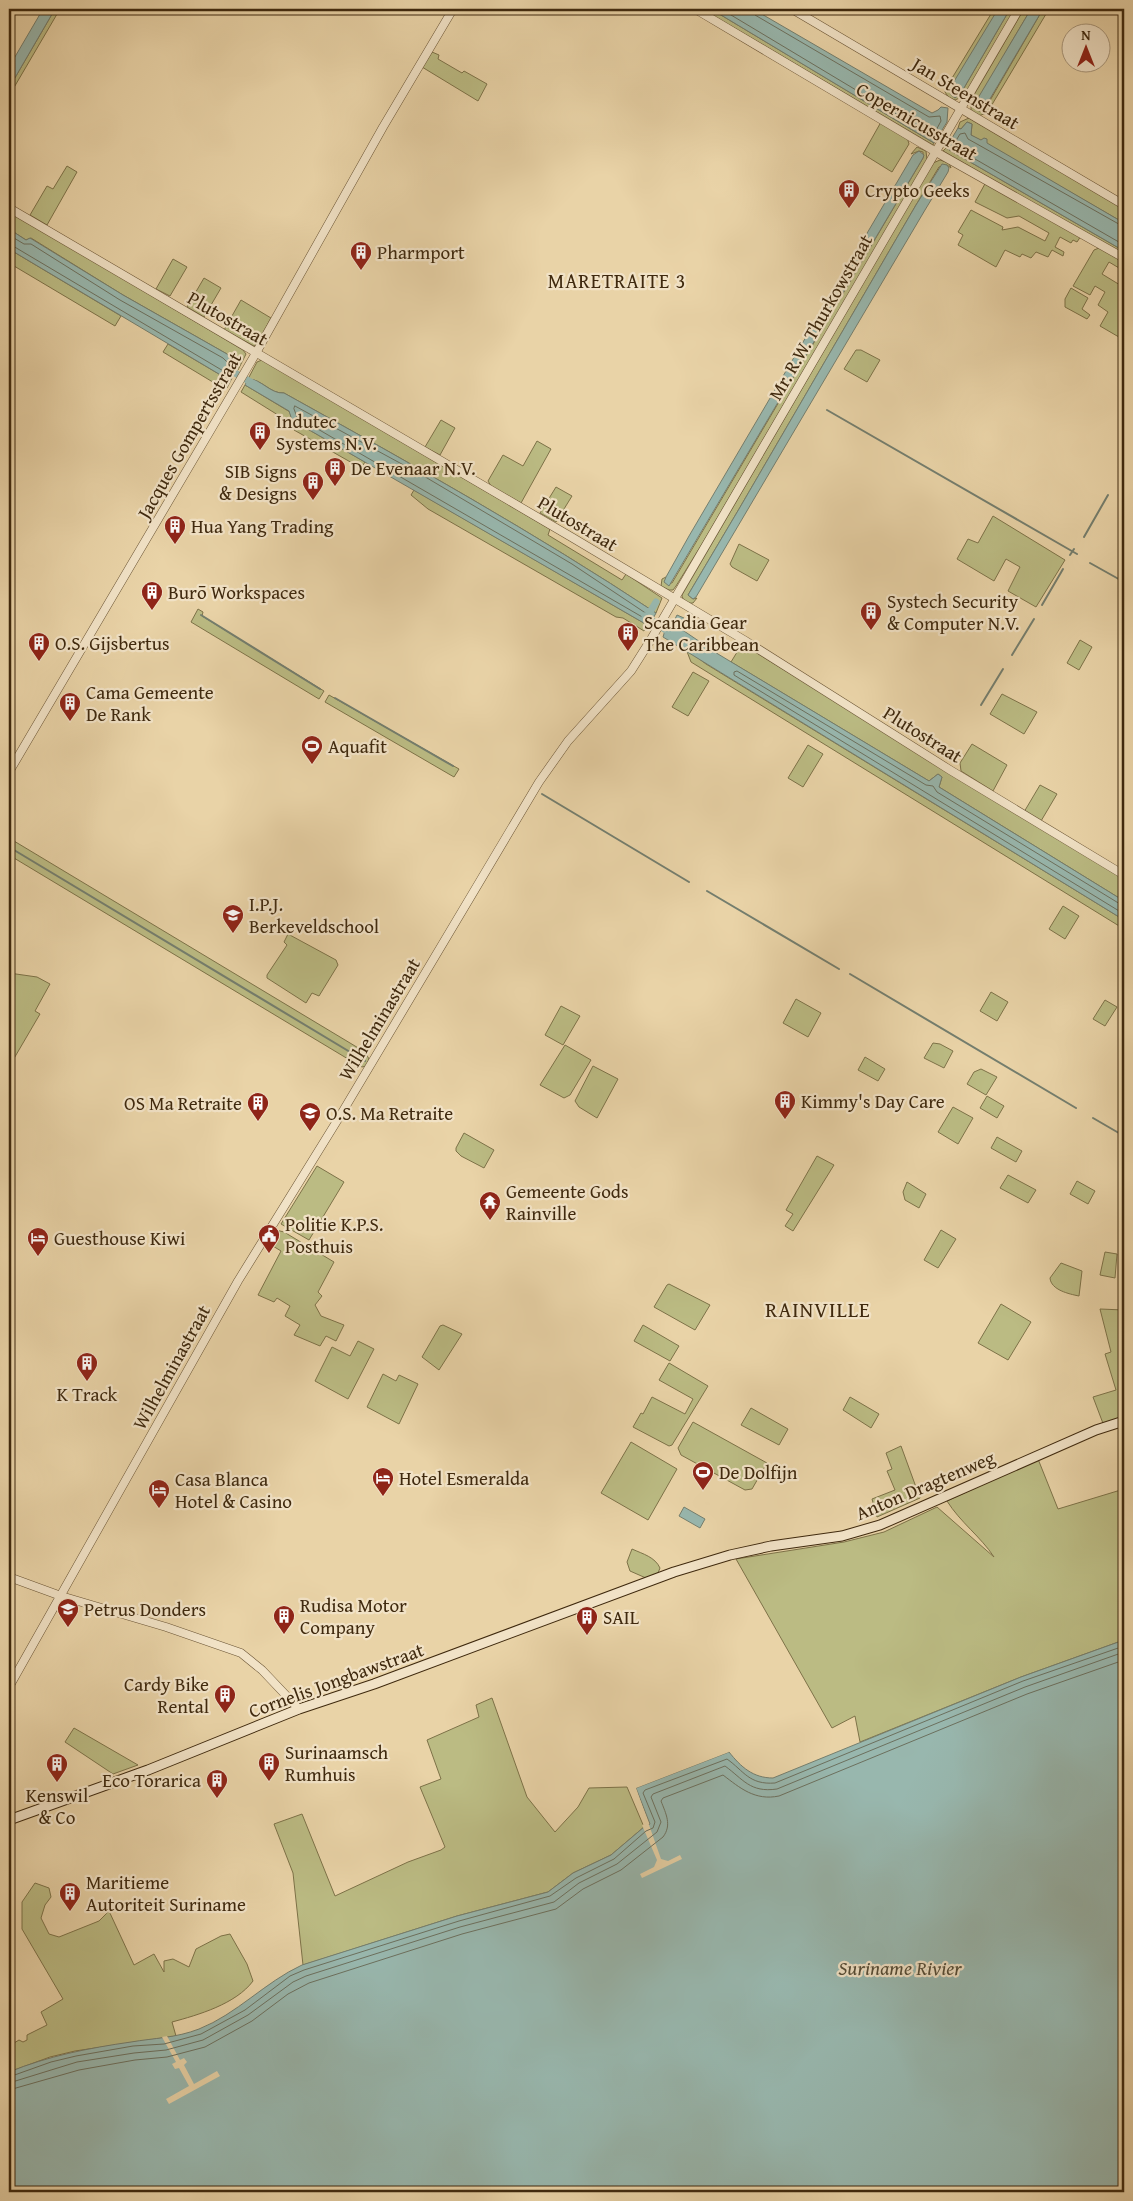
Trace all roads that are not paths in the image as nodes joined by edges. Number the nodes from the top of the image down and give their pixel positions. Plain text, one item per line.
1 (453, 9) edge
2 (695, 9) edge
3 (792, 9) edge
4 (1019, 9) edge
5 (960, 109) junction
6 (937, 150) junction
7 (1124, 204) edge
8 (9, 208) edge
9 (1124, 258) edge
10 (254, 356) junction
11 (673, 599) junction
12 (650, 641) joint
13 (9, 772) edge
14 (1124, 875) edge
15 (1124, 1421) edge
16 (674, 1572) joint
17 (9, 1577) edge
18 (61, 1596) junction
19 (9, 1688) edge
20 (299, 1709) junction
21 (9, 1820) edge

1 - 10 street, Jacques Gompertsstraat
2 - 6 street, Copernicusstraat
3 - 5 street, Jan Steenstraat
4 - 5 street, Mr. R.W. Thurkowstraat
5 - 6 street, Mr. R.W. Thurkowstraat
5 - 7 street, Jan Steenstraat
6 - 9 street, Copernicusstraat
6 - 11 street, Mr. R.W. Thurkowstraat
8 - 10 street, Plutostraat
10 - 11 street, Plutostraat
10 - 13 street, Jacques Gompertsstraat
11 - 12 street, Mr. R.W. Thurkowstraat
11 - 14 street, Plutostraat
12 - 18 street, Wilhelminastraat
15 - 16 main road, Anton Dragtenweg
16 - 20 main road, Cornelis Jongbawstraat
17 - 18 street
18 - 19 street, Wilhelminastraat
18 - 20 street
20 - 21 main road, Cornelis Jongbawstraat

